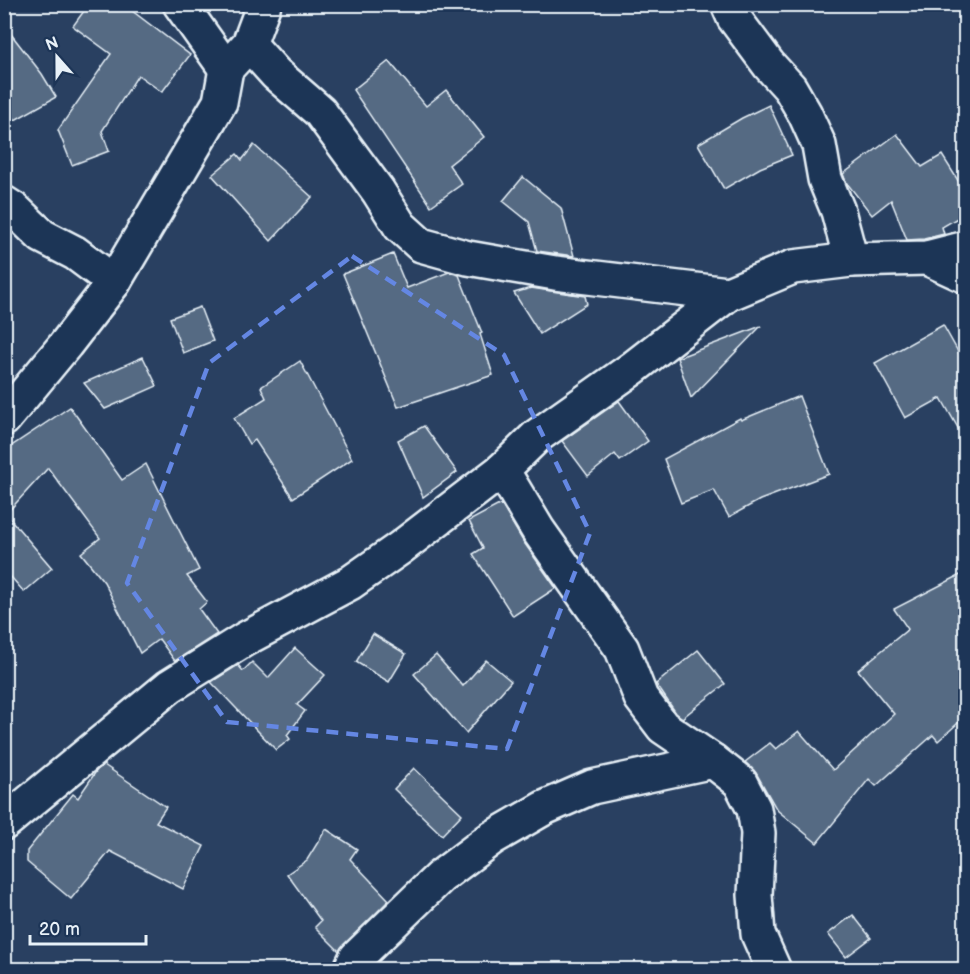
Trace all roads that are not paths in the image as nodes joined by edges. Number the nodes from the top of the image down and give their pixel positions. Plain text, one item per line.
1 (180, 4) edge
2 (264, 4) edge
3 (728, 4) edge
4 (249, 44) junction
5 (226, 69) junction
6 (4, 203) edge
7 (966, 248) edge
8 (927, 258) junction
9 (851, 260) junction
10 (966, 276) edge
11 (114, 282) junction
12 (728, 294) junction
13 (4, 419) edge
14 (502, 470) junction
15 (713, 761) junction
16 (4, 824) edge
17 (350, 969) edge
18 (774, 969) edge

1 - 5 street
2 - 4 street
3 - 9 street
4 - 5 street
4 - 12 street
5 - 11 street
6 - 11 street
7 - 8 street
8 - 9 street
8 - 10 street
9 - 12 street
11 - 13 street
12 - 14 street
14 - 15 street
14 - 16 street
15 - 17 street
15 - 18 street

